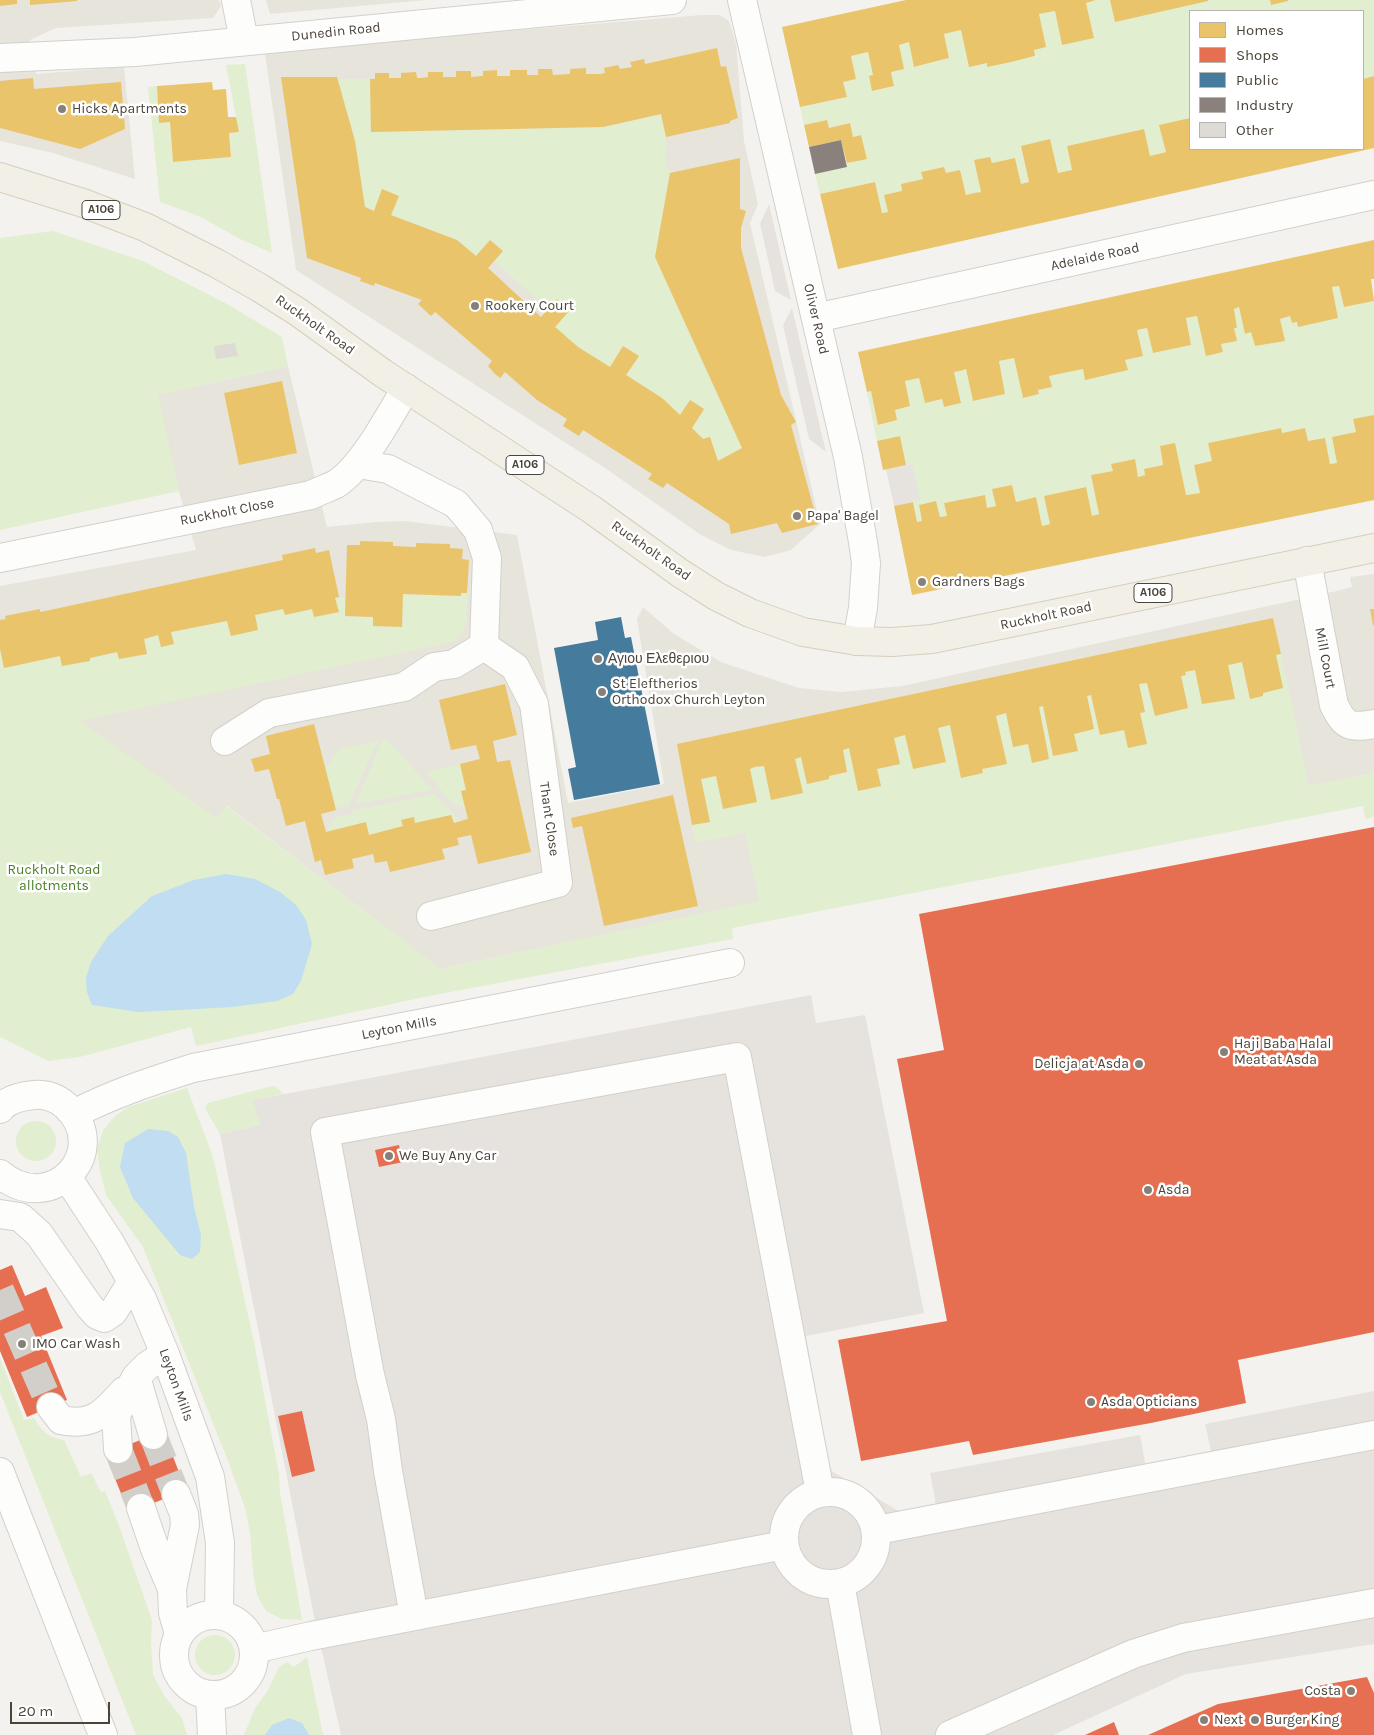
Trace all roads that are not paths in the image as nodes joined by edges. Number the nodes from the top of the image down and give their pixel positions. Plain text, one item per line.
1 (236, 0) edge
2 (672, 0) edge
3 (742, 0) edge
4 (244, 41) junction
5 (0, 58) edge
6 (8, 183) edge
7 (1374, 195) edge
8 (816, 318) junction
9 (406, 388) junction
10 (358, 464) junction
11 (1374, 548) edge
12 (0, 558) edge
13 (1308, 561) junction
14 (857, 641) junction
15 (484, 646) junction
16 (1374, 724) edge
17 (225, 741) dead end
18 (431, 916) dead end
19 (730, 963) dead end
20 (1, 1106) edge
21 (74, 1114) junction
22 (0, 1174) edge
23 (67, 1177) junction
24 (0, 1214) edge
25 (132, 1282) junction
26 (165, 1354) junction
27 (136, 1377) junction
28 (51, 1407) tunnel mouth
29 (1374, 1435) edge
30 (0, 1472) edge
31 (820, 1492) junction
32 (877, 1530) junction
33 (784, 1545) junction
34 (840, 1583) junction
35 (172, 1589) junction
36 (1374, 1602) edge
37 (219, 1614) junction
38 (414, 1616) junction
39 (179, 1634) junction
40 (254, 1649) junction
41 (210, 1695) junction
42 (104, 1735) edge
43 (212, 1735) edge
44 (866, 1735) edge
45 (950, 1735) edge

1 - 4 street
2 - 4 street, Dunedin Road
3 - 8 street, Oliver Road
4 - 5 street, Dunedin Road
6 - 9 main road, Ruckholt Road / A106
7 - 8 street, Adelaide Road
8 - 14 street, Oliver Road
9 - 10 street, Ruckholt Close
9 - 14 main road, Ruckholt Road / A106
10 - 12 street, Ruckholt Close
10 - 15 street
11 - 13 main road, Ruckholt Road / A106
13 - 14 main road, Ruckholt Road / A106
13 - 16 street, Mill Court
15 - 17 street
15 - 18 street, Thant Close
19 - 21 street, Leyton Mills
20 - 21 street
21 - 23 street
22 - 23 street
23 - 25 street, Leyton Mills
24 - 25 street
25 - 26 street, Leyton Mills
26 - 27 street
26 - 37 street, Leyton Mills
27 - 27 street
27 - 28 street
29 - 32 street
30 - 42 street
31 - 32 street
31 - 33 street
31 - 38 street
32 - 34 street
33 - 34 street
33 - 38 street
34 - 44 street
35 - 35 street
35 - 39 street
36 - 45 street
37 - 39 street
37 - 40 street
38 - 40 street
39 - 41 street
40 - 41 street
41 - 43 street

